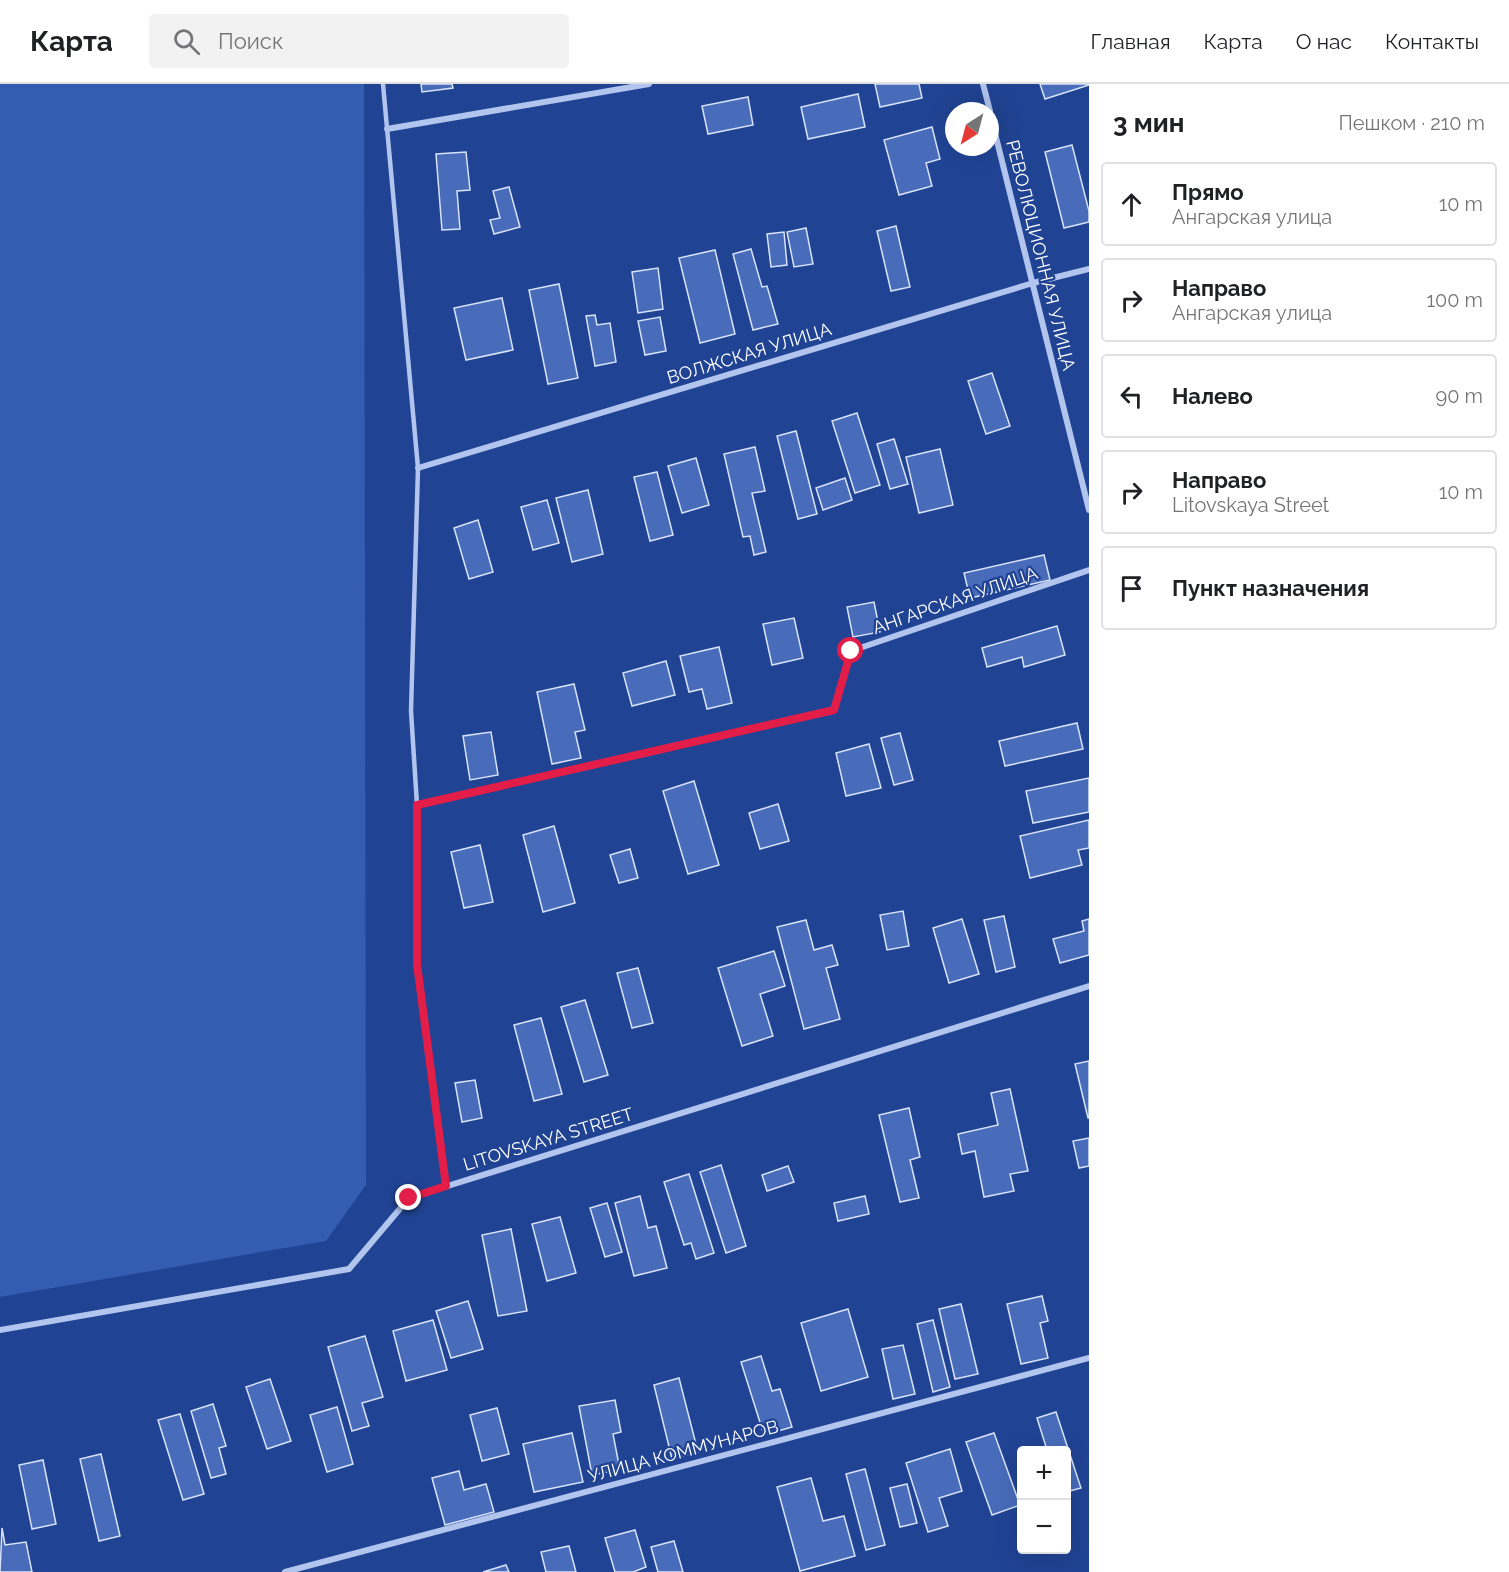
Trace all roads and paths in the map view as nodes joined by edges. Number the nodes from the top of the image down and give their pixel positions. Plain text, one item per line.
1 (383, 84) edge
2 (649, 84) edge
3 (983, 84) edge
4 (988, 102) edge
5 (387, 129) junction
6 (999, 148) edge
7 (1089, 269) edge
8 (1033, 283) junction
9 (418, 468) junction
10 (1089, 510) edge
11 (1089, 570) edge
12 (417, 805) junction
13 (1089, 986) edge
14 (446, 1186) junction
15 (0, 1330) edge
16 (1089, 1358) edge
17 (285, 1572) edge

1 - 5 lane
2 - 5 street
3 - 4 street, РЕВОЛЮЦИОННАЯ УЛИЦА
5 - 9 lane
6 - 8 street, РЕВОЛЮЦИОННАЯ УЛИЦА
7 - 8 street, ВОЛЖСКАЯ УЛИЦА
8 - 9 street, ВОЛЖСКАЯ УЛИЦА
8 - 10 street, РЕВОЛЮЦИОННАЯ УЛИЦА
9 - 12 lane
11 - 12 street, АНГАРСКАЯ УЛИЦА
12 - 14 lane
13 - 14 street, LITOVSKAYA STREET
14 - 15 street, LITOVSKAYA STREET
16 - 17 street, УЛИЦА КОММУНАРОВ

